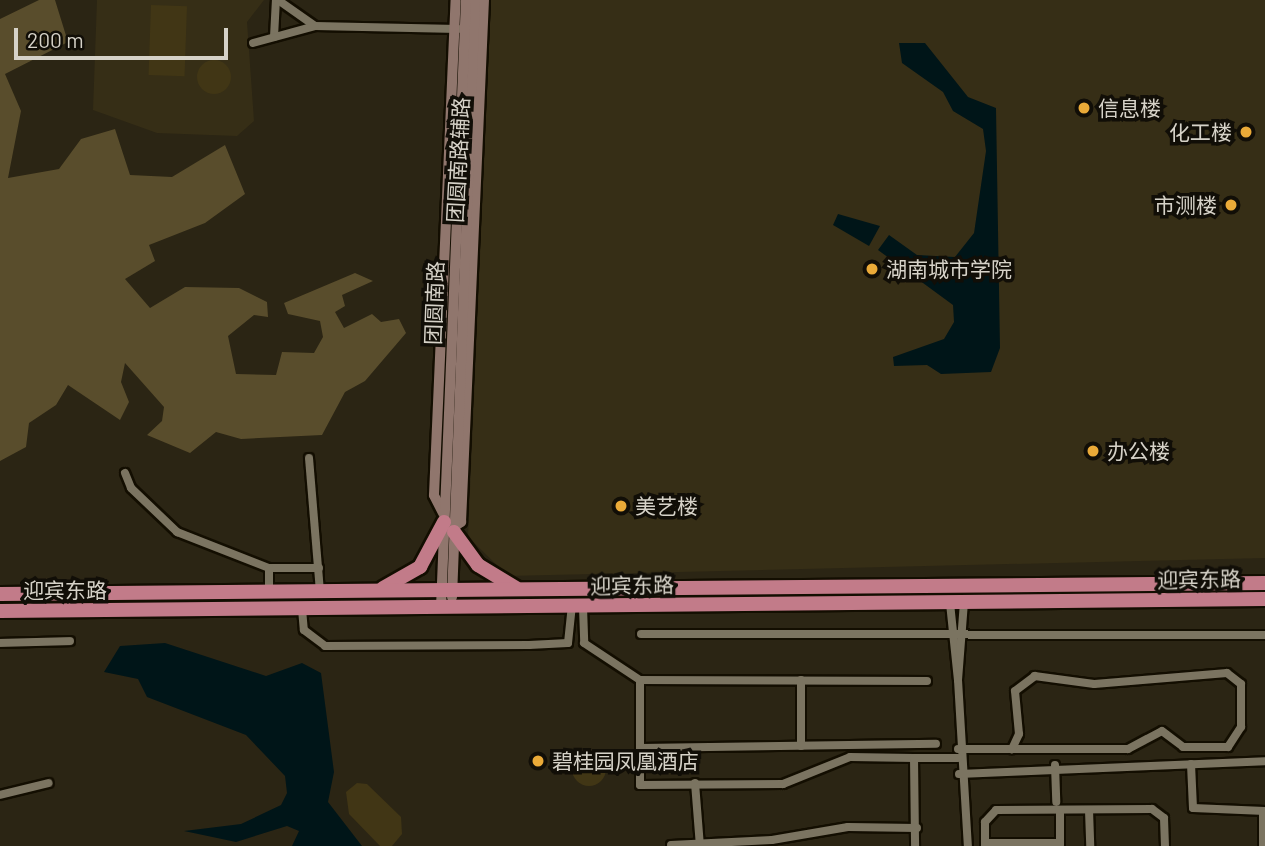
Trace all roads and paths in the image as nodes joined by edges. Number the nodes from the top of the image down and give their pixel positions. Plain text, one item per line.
1 (277, 0) edge
2 (456, 0) edge
3 (466, 0) edge
4 (475, 0) edge
5 (484, 0) edge
6 (315, 26) junction
7 (460, 29) junction
8 (274, 37) junction
9 (253, 43) dead end
10 (309, 458) dead end
11 (125, 473) dead end
12 (449, 524) junction
13 (269, 568) junction
14 (320, 568) junction
15 (1265, 583) edge
16 (446, 590) junction
17 (521, 590) junction
18 (376, 591) junction
19 (269, 592) junction
20 (320, 592) junction
21 (0, 594) edge
22 (1265, 599) edge
23 (957, 602) junction
24 (446, 607) junction
25 (578, 607) junction
26 (302, 609) junction
27 (0, 611) edge
28 (641, 634) dead end
29 (1265, 635) edge
30 (953, 636) junction
31 (963, 636) junction
32 (70, 641) dead end
33 (0, 643) edge
34 (640, 680) junction
35 (801, 680) junction
36 (958, 680) junction
37 (927, 681) dead end
38 (936, 744) dead end
39 (801, 746) junction
40 (640, 748) junction
41 (1012, 749) junction
42 (958, 754) junction
43 (914, 758) junction
44 (1265, 761) edge
45 (1191, 764) junction
46 (1055, 765) junction
47 (959, 774) junction
48 (48, 783) dead end
49 (695, 783) junction
50 (0, 795) edge
51 (1058, 806) junction
52 (1089, 810) junction
53 (1264, 811) edge
54 (917, 828) junction
55 (700, 843) edge
56 (1060, 844) edge
57 (671, 845) edge
58 (985, 845) edge
59 (915, 846) edge
60 (968, 846) edge
61 (1090, 846) edge
62 (1165, 846) edge
63 (1263, 846) edge

1 - 6 street
1 - 8 street
2 - 7 main road
3 - 7 main road, 团圆南路
4 - 12 main road, 团圆南路
5 - 12 main road, 团圆南路辅路
6 - 7 street
6 - 8 street
7 - 12 main road, 团圆南路
8 - 9 street
10 - 14 street
11 - 13 street
12 - 16 main road, 团圆南路
12 - 17 highway
12 - 18 highway
13 - 14 street
13 - 19 street
14 - 20 street
15 - 17 highway, 迎宾东路
16 - 17 highway, 迎宾东路
16 - 18 highway, 迎宾东路
16 - 24 main road, 团圆南路
18 - 20 highway, 迎宾东路
19 - 20 highway, 迎宾东路
19 - 21 highway, 迎宾东路
22 - 23 highway, 迎宾东路
23 - 25 highway, 迎宾东路
23 - 30 street
23 - 31 street
24 - 25 highway, 迎宾东路
24 - 26 highway, 迎宾东路
25 - 26 street
25 - 34 street
26 - 27 highway, 迎宾东路
28 - 30 street
29 - 31 street
30 - 31 street
30 - 36 street
31 - 36 street
32 - 33 street
34 - 35 street
34 - 40 street
35 - 37 street
35 - 39 street
36 - 42 street
38 - 39 street
39 - 40 street
40 - 49 street
41 - 41 street
41 - 42 street
42 - 43 street
42 - 47 street
43 - 49 street
43 - 54 street
44 - 45 street
45 - 46 street
45 - 53 street
46 - 47 street
46 - 51 street
47 - 60 street
48 - 50 street
49 - 55 street
51 - 52 street
51 - 56 street
51 - 58 street
52 - 61 street
52 - 62 street
53 - 63 street
54 - 55 street
54 - 59 street
55 - 57 street
56 - 58 street

